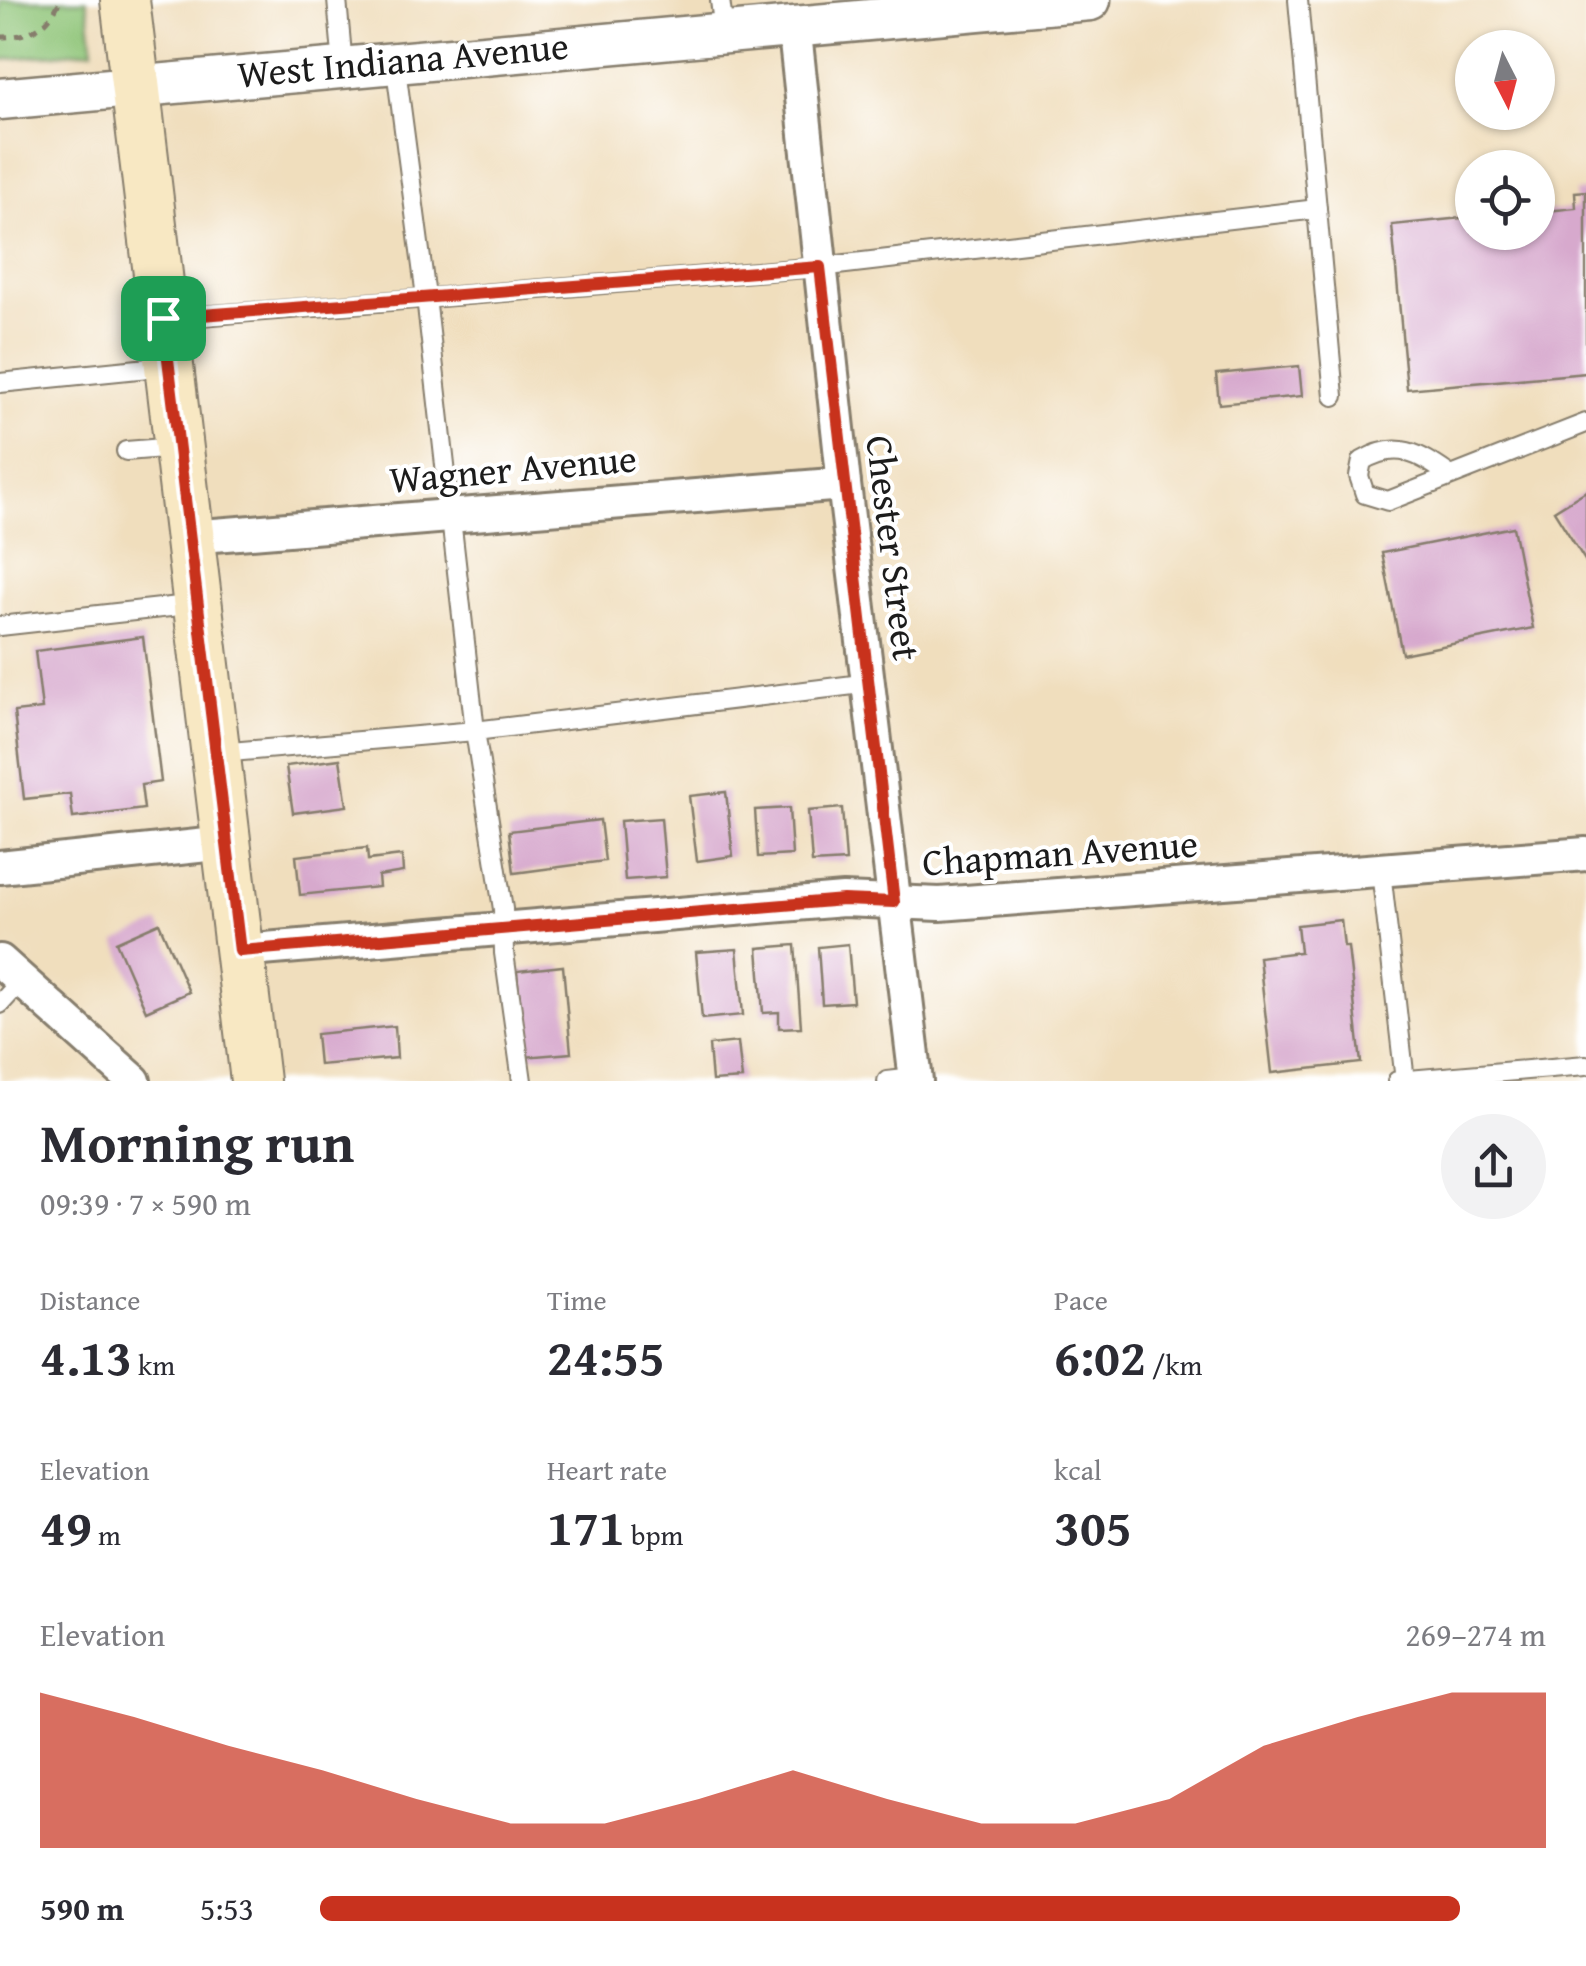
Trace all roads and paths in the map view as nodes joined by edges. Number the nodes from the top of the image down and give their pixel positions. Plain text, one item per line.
1 (60, 0) edge
2 (125, 0) edge
3 (337, 0) edge
4 (1090, 0) edge
5 (1298, 0) edge
6 (1029, 3) edge
7 (722, 16) edge
8 (794, 24) junction
9 (0, 38) edge
10 (395, 61) junction
11 (343, 66) junction
12 (134, 85) junction
13 (0, 99) edge
14 (1317, 209) junction
15 (820, 267) junction
16 (426, 297) junction
17 (163, 318) junction
18 (168, 366) junction
19 (0, 383) edge
20 (1334, 396) dead end
21 (1586, 423) edge
22 (178, 447) junction
23 (126, 451) dead end
24 (1451, 476) junction
25 (844, 484) junction
26 (450, 514) junction
27 (189, 537) junction
28 (198, 604) junction
29 (0, 626) edge
30 (870, 683) junction
31 (475, 731) junction
32 (216, 753) junction
33 (226, 842) junction
34 (1586, 854) edge
35 (0, 867) edge
36 (1381, 871) junction
37 (894, 902) junction
38 (503, 930) junction
39 (240, 951) junction
40 (7, 982) edge
41 (1586, 1065) edge
42 (906, 1080) edge
43 (134, 1081) edge
44 (254, 1081) edge
45 (522, 1081) edge
46 (1402, 1081) edge

1 - 9 path
2 - 12 main road
3 - 11 lane
4 - 6 street, West Indiana Avenue
5 - 14 lane
6 - 8 street, West Indiana Avenue
7 - 8 street, West Indiana Avenue
7 - 10 street, West Indiana Avenue
8 - 15 street, Chester Street
10 - 11 street, West Indiana Avenue
10 - 16 lane
11 - 12 street, West Indiana Avenue
12 - 13 street, West Indiana Avenue
12 - 17 main road
14 - 15 lane
14 - 20 lane
15 - 16 lane
15 - 25 street, Chester Street
16 - 17 lane
16 - 26 lane
17 - 18 main road
18 - 19 lane
18 - 22 main road
21 - 24 lane
22 - 23 lane
22 - 27 main road
24 - 24 lane
25 - 26 street, Wagner Avenue
25 - 30 street, Chester Street
26 - 27 street, Wagner Avenue
26 - 31 lane
27 - 28 main road
28 - 29 lane
28 - 32 main road
30 - 31 lane
30 - 37 street, Chester Street
31 - 32 lane
31 - 38 lane
32 - 33 main road
33 - 35 street
33 - 39 main road
34 - 36 street, Chapman Avenue
36 - 37 street, Chapman Avenue
36 - 46 lane
37 - 38 street, Chapman Avenue
37 - 42 street, Chester Street
38 - 39 street, Chapman Avenue
38 - 45 lane
39 - 44 main road
40 - 43 street
41 - 46 lane

